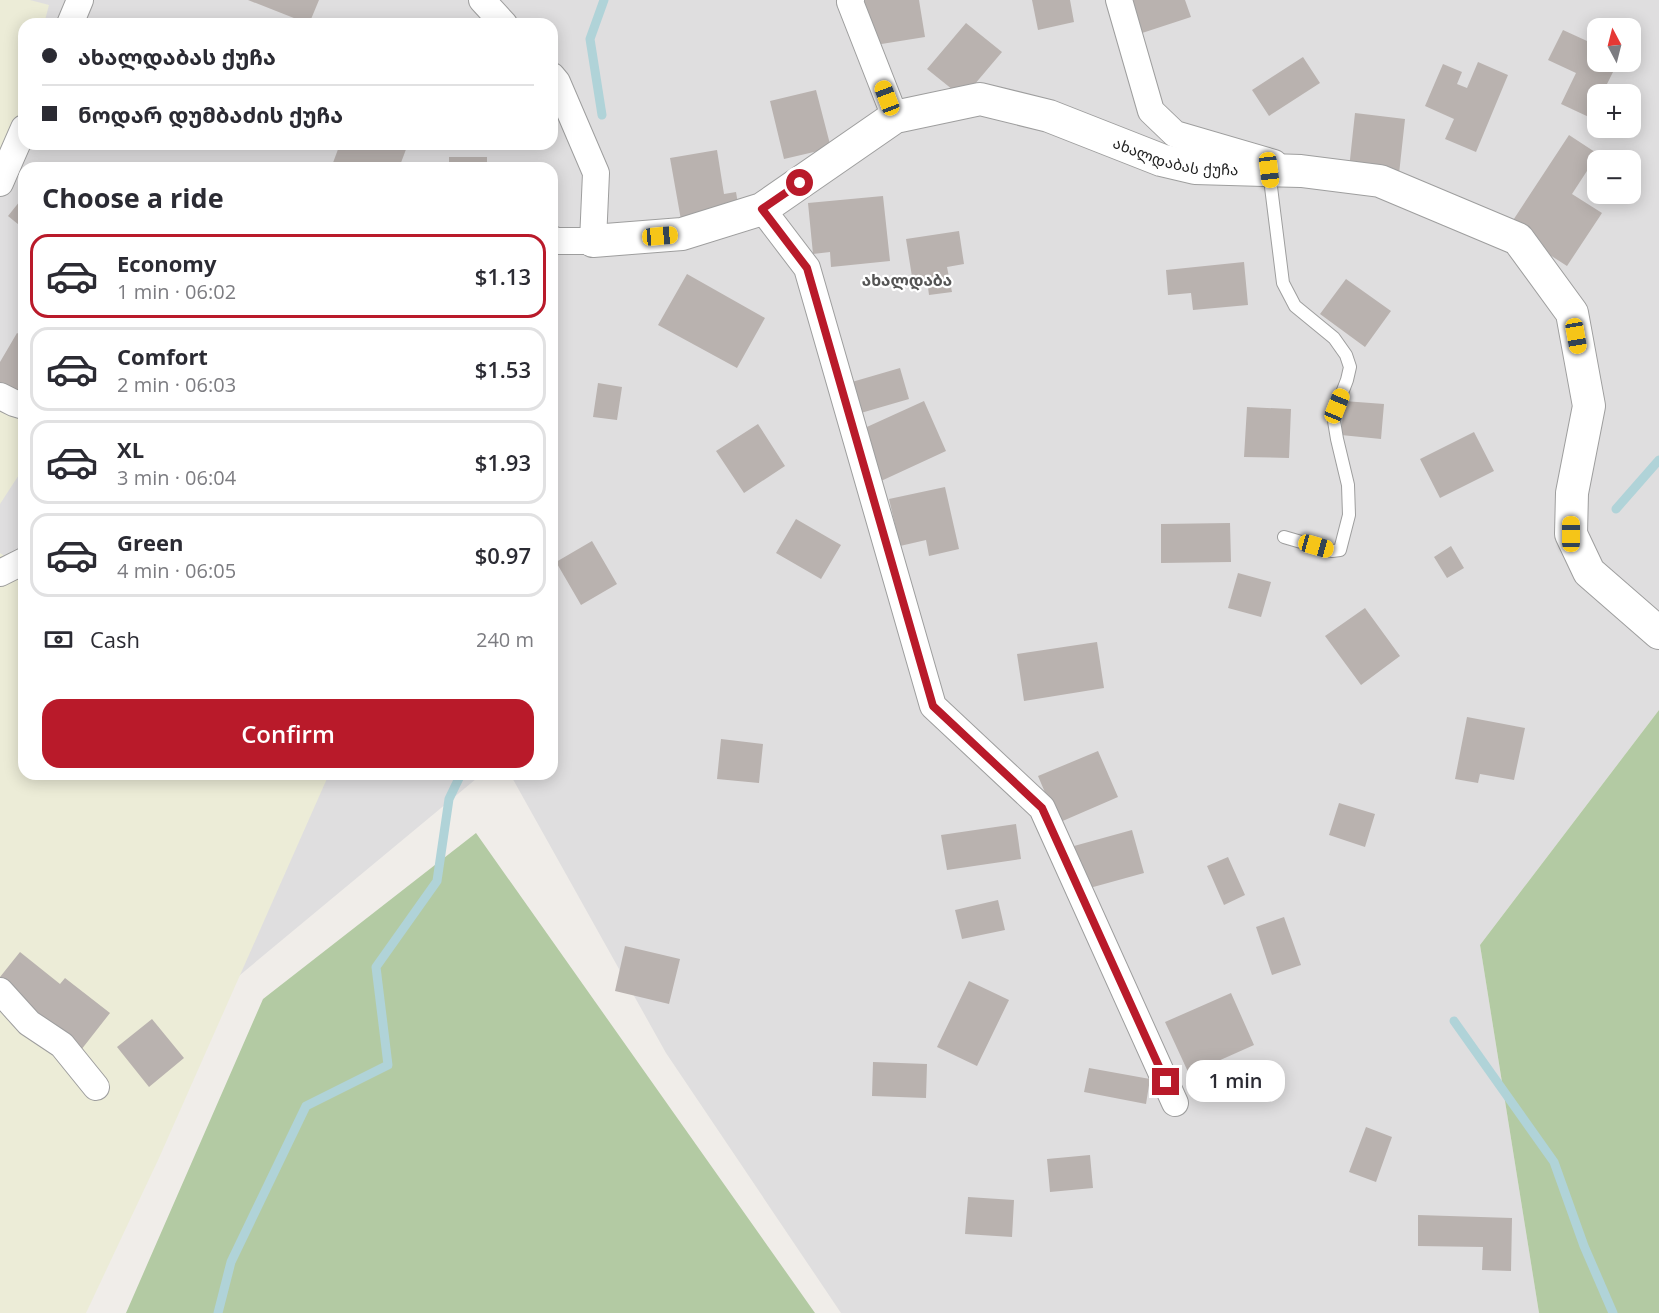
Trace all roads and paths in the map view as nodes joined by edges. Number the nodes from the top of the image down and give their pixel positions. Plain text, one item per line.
1 (80, 0) edge
2 (482, 0) edge
3 (851, 0) edge
4 (1119, 0) edge
5 (72, 18) edge
6 (498, 18) edge
7 (558, 84) edge
8 (895, 117) junction
9 (18, 142) edge
10 (1269, 170) junction
11 (1301, 171) junction
12 (0, 183) edge
13 (762, 209) junction
14 (558, 241) edge
15 (593, 241) junction
16 (0, 396) edge
17 (18, 404) edge
18 (1284, 537) dead end
19 (18, 564) edge
20 (0, 573) edge
21 (1659, 633) edge
22 (0, 991) edge
23 (96, 1087) dead end
24 (1175, 1102) dead end

1 - 5 street
2 - 6 street
3 - 8 street
4 - 11 street
7 - 15 street
8 - 10 street, ახალდაბას ქუჩა
8 - 13 street, ახალდაბას ქუჩა
9 - 12 street
10 - 11 street, ახალდაბას ქუჩა
10 - 18 lane
11 - 21 street, ახალდაბას ქუჩა
13 - 15 street, ახალდაბას ქუჩა
13 - 24 street
14 - 15 street
16 - 17 street
19 - 20 street
22 - 23 street

